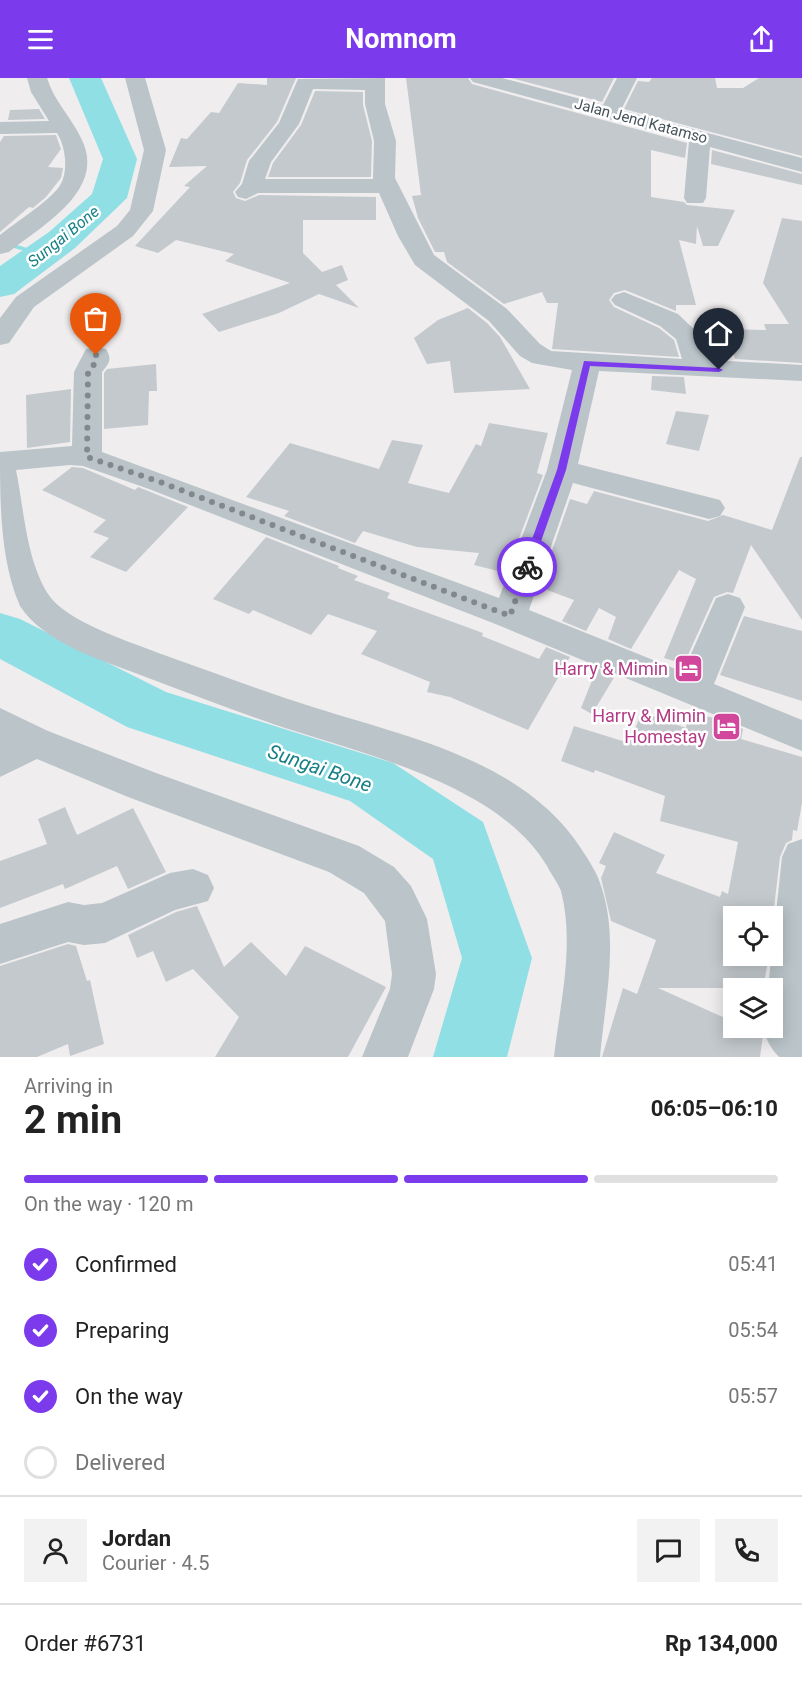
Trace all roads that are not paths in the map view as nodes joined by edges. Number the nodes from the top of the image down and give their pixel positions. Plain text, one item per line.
1 (37, 78) edge
2 (135, 78) edge
3 (483, 78) edge
4 (627, 78) edge
5 (375, 81) edge
6 (609, 113) junction
7 (64, 127) junction
8 (0, 128) edge
9 (700, 137) junction
10 (802, 165) edge
11 (388, 186) junction
12 (695, 198) dead end
13 (5, 243) edge
14 (624, 300) dead end
15 (0, 337) edge
16 (96, 355) dead end
17 (587, 363) junction
18 (699, 369) junction
19 (802, 373) edge
20 (87, 457) junction
21 (0, 464) edge
22 (562, 470) junction
23 (709, 508) dead end
24 (728, 607) dead end
25 (510, 616) junction
26 (693, 691) junction
27 (0, 723) edge
28 (802, 736) edge
29 (35, 742) junction
30 (0, 761) edge
31 (802, 856) edge
32 (193, 888) dead end
33 (0, 944) edge
34 (802, 1047) edge
35 (385, 1057) edge
36 (577, 1057) edge

1 - 7 street
2 - 15 street
3 - 6 street, Jalan Jend Katamso
4 - 6 street
5 - 11 street
5 - 11 street
6 - 9 street, Jalan Jend Katamso
7 - 8 street
7 - 13 street
9 - 10 street, Jalan Jend Katamso
9 - 12 street
11 - 17 street
14 - 18 street
16 - 20 street
17 - 18 street
17 - 22 street
18 - 19 street
20 - 21 street
20 - 25 street
21 - 36 street
22 - 23 street
22 - 25 street
24 - 26 street
25 - 26 street
26 - 28 street
27 - 29 street
29 - 30 street
29 - 35 street
31 - 34 street
32 - 33 street

